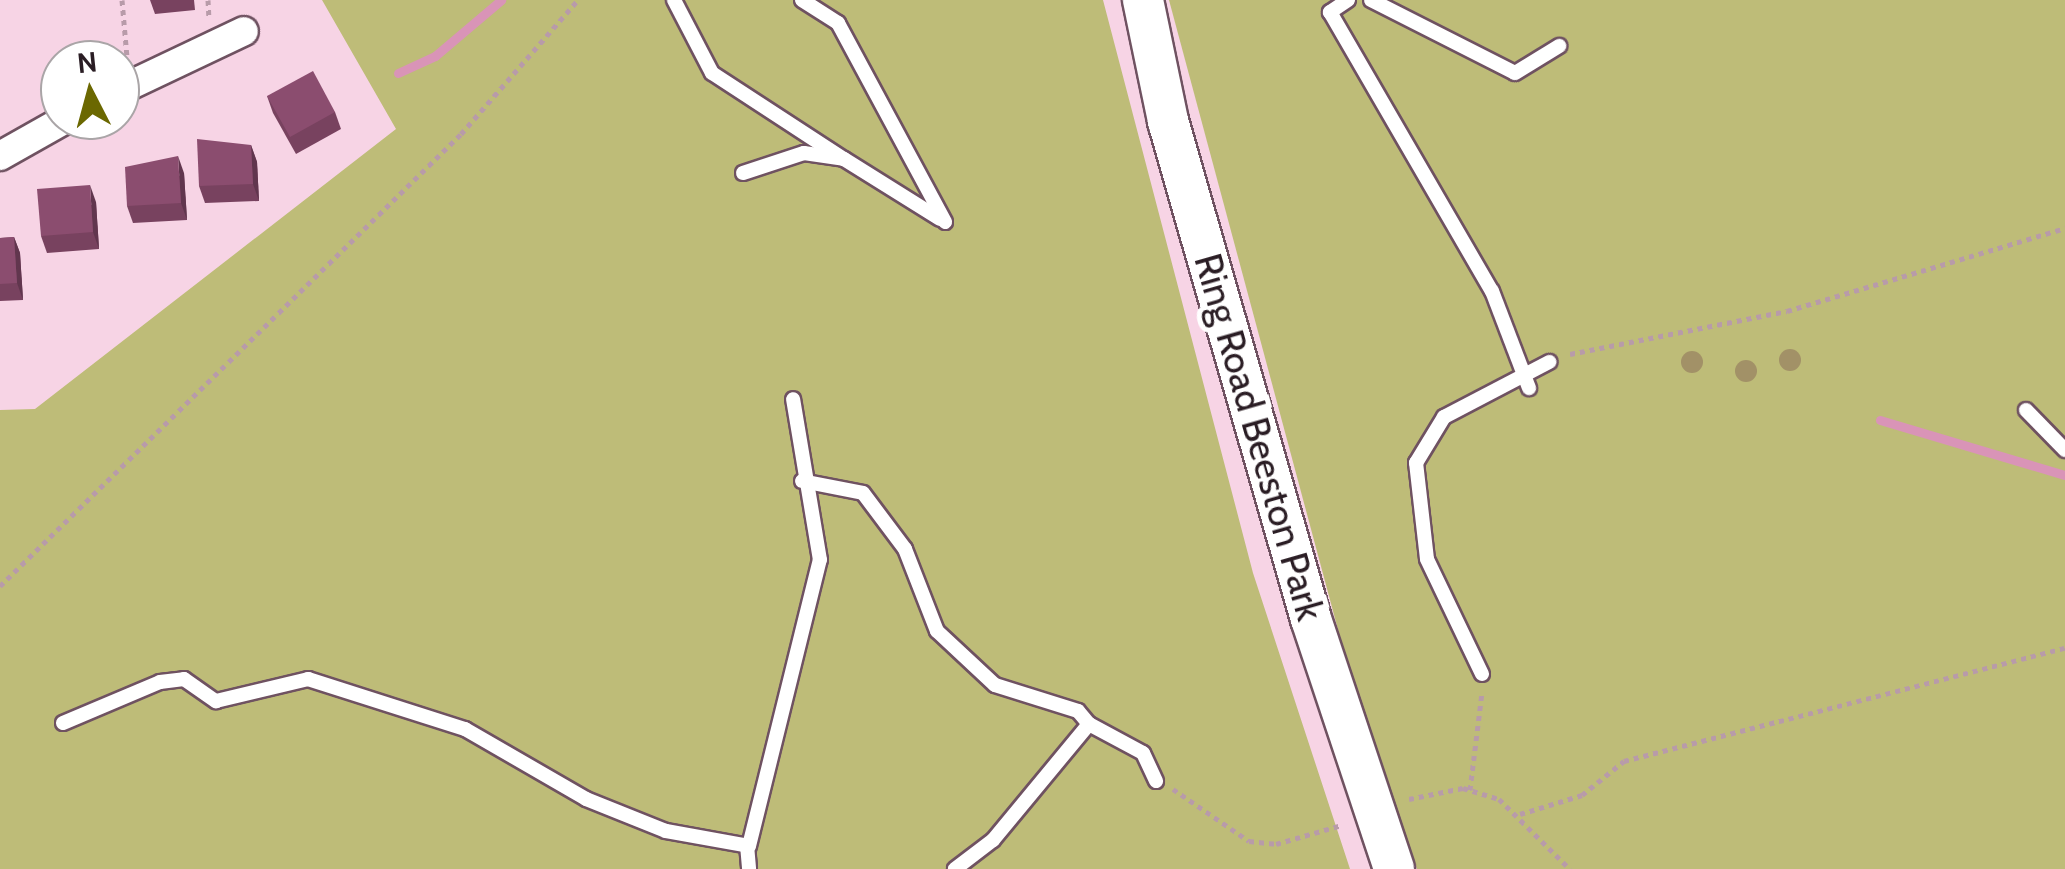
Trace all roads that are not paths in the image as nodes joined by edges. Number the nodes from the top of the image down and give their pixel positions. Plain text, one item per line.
1 (674, 0) edge
2 (802, 0) edge
3 (1143, 0) edge
4 (1348, 0) edge
5 (1371, 0) edge
6 (244, 30) dead end
7 (1559, 46) dead end
8 (140, 81) edge
9 (40, 130) edge
10 (2, 147) edge
11 (844, 159) junction
12 (743, 172) dead end
13 (1549, 362) road end
14 (1527, 382) junction
15 (793, 398) dead end
16 (2026, 410) dead end
17 (2065, 450) edge
18 (802, 482) junction
19 (1482, 674) road end
20 (63, 723) dead end
21 (1089, 724) junction
22 (1156, 781) dead end
23 (747, 846) junction
24 (749, 869) edge
25 (955, 869) edge
26 (1394, 869) edge

1 - 11 lane
2 - 11 lane
3 - 26 street, Ring Road Beeston Park
4 - 14 lane
5 - 7 lane
6 - 8 street
9 - 10 street
11 - 12 lane
13 - 14 lane
14 - 19 lane
15 - 18 lane
16 - 17 lane
18 - 21 lane
18 - 23 lane
20 - 23 lane
21 - 22 lane
21 - 25 lane
23 - 24 lane

